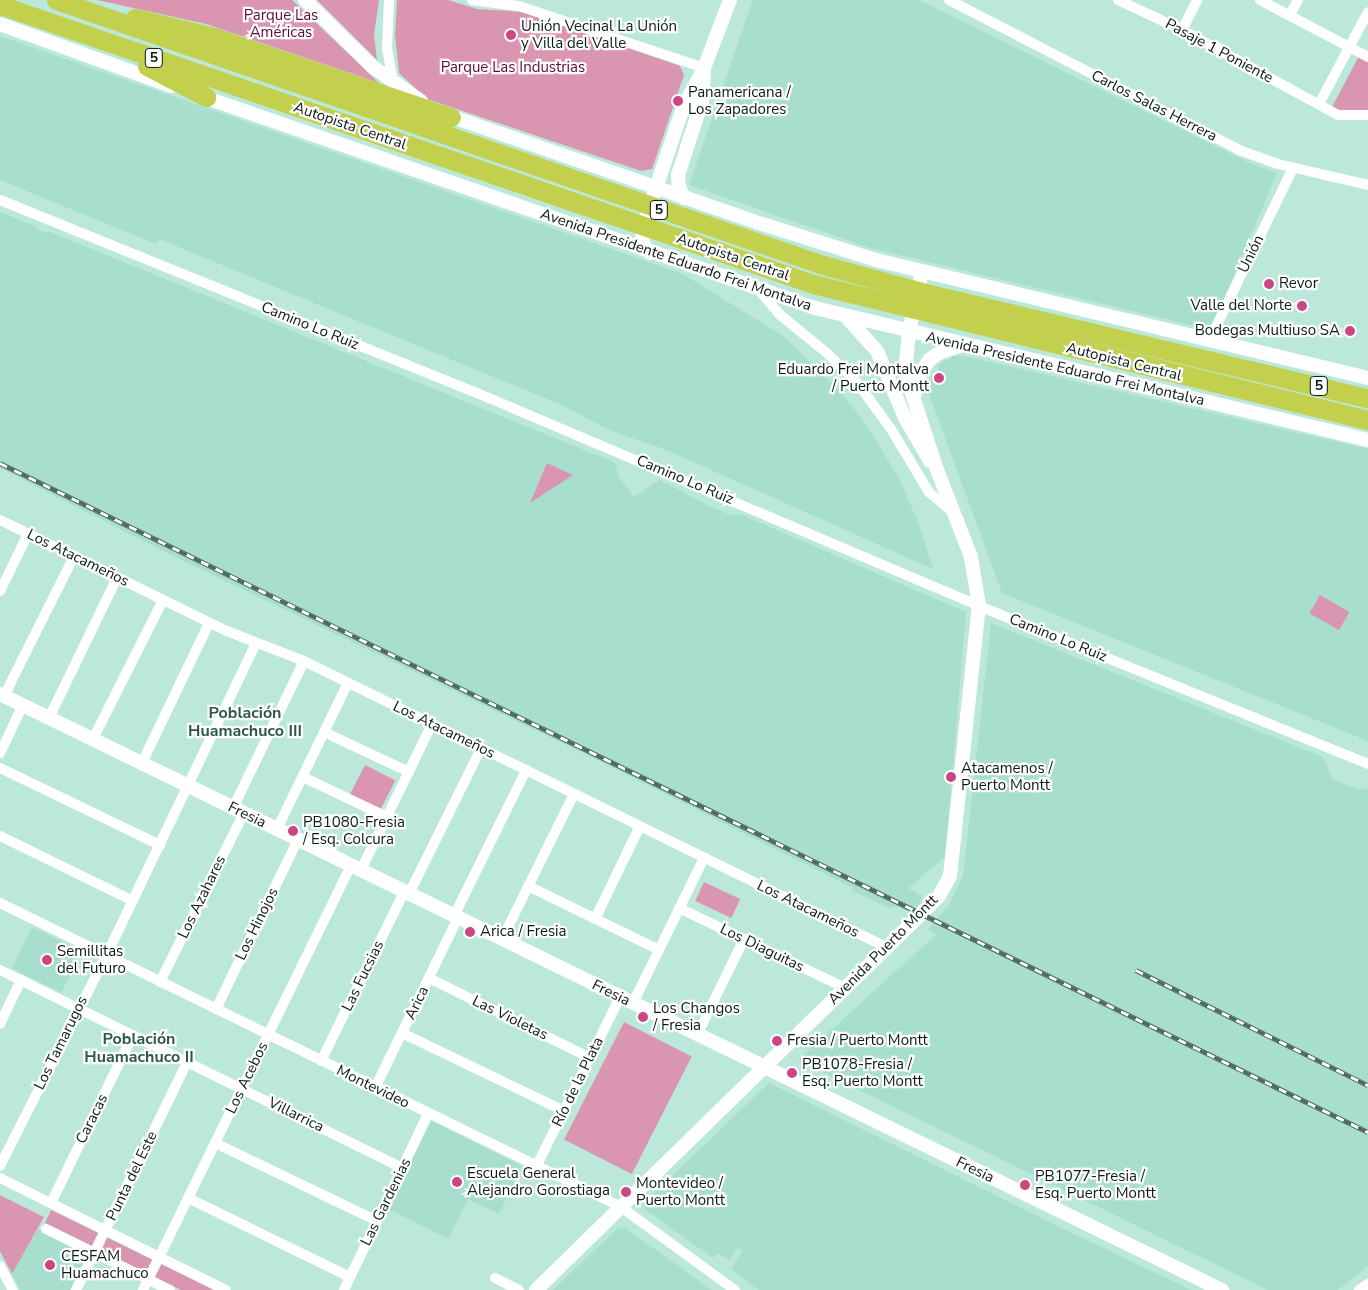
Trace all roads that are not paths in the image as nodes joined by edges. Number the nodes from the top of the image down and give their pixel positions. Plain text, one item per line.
1 (305, 0) edge
2 (389, 0) edge
3 (472, 0) edge
4 (730, 0) edge
5 (949, 0) edge
6 (1118, 0) edge
7 (1197, 0) edge
8 (1260, 0) edge
9 (1298, 0) edge
10 (59, 1) edge
11 (490, 2) edge
12 (0, 5) edge
13 (1368, 12) edge
14 (1290, 15) junction
15 (0, 24) edge
16 (1182, 30) junction
17 (86, 35) junction
18 (1350, 46) junction
19 (1368, 57) edge
20 (704, 68) junction
21 (393, 83) junction
22 (206, 97) junction
23 (1319, 104) junction
24 (1368, 115) edge
25 (451, 117) junction
26 (1293, 168) junction
27 (1368, 185) edge
28 (656, 191) junction
29 (684, 198) junction
30 (0, 200) edge
31 (646, 249) junction
32 (922, 275) junction
33 (758, 290) junction
34 (846, 317) junction
35 (910, 328) junction
36 (1209, 341) junction
37 (963, 345) junction
38 (1368, 378) edge
39 (1368, 398) edge
40 (914, 401) junction
41 (1368, 420) edge
42 (1368, 440) edge
43 (937, 470) junction
44 (955, 515) junction
45 (0, 520) edge
46 (28, 534) junction
47 (74, 556) junction
48 (117, 578) junction
49 (0, 591) edge
50 (162, 600) junction
51 (979, 605) junction
52 (209, 623) junction
53 (256, 643) junction
54 (304, 661) junction
55 (348, 683) junction
56 (2, 695) edge
57 (24, 705) junction
58 (49, 718) junction
59 (432, 724) junction
60 (324, 732) junction
61 (93, 740) junction
62 (481, 748) junction
63 (0, 753) edge
64 (142, 763) junction
65 (1368, 764) edge
66 (0, 768) edge
67 (526, 770) junction
68 (409, 772) junction
69 (303, 777) junction
70 (188, 786) junction
71 (574, 794) junction
72 (238, 810) junction
73 (387, 817) junction
74 (640, 826) junction
75 (277, 829) junction
76 (0, 836) edge
77 (298, 839) junction
78 (160, 845) junction
79 (704, 858) junction
80 (356, 868) junction
81 (528, 886) junction
82 (407, 893) junction
83 (133, 901) junction
84 (0, 903) edge
85 (680, 908) junction
86 (456, 917) junction
87 (595, 919) junction
88 (502, 939) junction
89 (744, 939) junction
90 (886, 947) junction
91 (659, 950) junction
92 (105, 955) junction
93 (0, 970) edge
94 (429, 978) junction
95 (21, 980) junction
96 (160, 982) junction
97 (845, 988) junction
98 (620, 997) junction
99 (633, 1004) junction
100 (78, 1008) junction
101 (216, 1009) junction
102 (0, 1024) edge
103 (402, 1032) junction
104 (133, 1035) junction
105 (268, 1035) junction
106 (697, 1035) junction
107 (590, 1058) junction
108 (322, 1061) junction
109 (187, 1062) junction
110 (764, 1068) junction
111 (375, 1088) junction
112 (242, 1089) junction
113 (564, 1111) junction
114 (428, 1114) junction
115 (215, 1143) junction
116 (0, 1166) edge
117 (536, 1167) junction
118 (402, 1168) junction
119 (0, 1178) edge
120 (188, 1198) junction
121 (50, 1203) junction
122 (621, 1208) junction
123 (377, 1221) junction
124 (46, 1229) dead end
125 (105, 1230) junction
126 (94, 1252) junction
127 (159, 1257) junction
128 (0, 1266) edge
129 (350, 1277) junction
130 (495, 1278) dead end
131 (148, 1279) junction
132 (1368, 1284) edge
133 (211, 1287) edge
134 (10, 1289) edge
135 (76, 1290) edge
136 (143, 1290) edge
137 (170, 1290) edge
138 (226, 1290) edge
139 (344, 1290) edge
140 (519, 1290) edge
141 (536, 1290) edge
142 (735, 1290) edge
143 (1222, 1290) edge
144 (1359, 1290) edge

1 - 21 main road
2 - 21 street
3 - 11 street
4 - 20 main road
5 - 26 street, Carlos Salas Herrera
6 - 16 street, Pasaje 1 Poniente
7 - 16 street
8 - 14 street
9 - 14 street
10 - 25 highway
10 - 39 highway, Autopista Central / 5
11 - 20 street
12 - 17 highway, Autopista Central / 5
13 - 18 street
14 - 18 street
15 - 22 main road, Avenida Presidente Eduardo Frei Montalva
16 - 23 street, Pasaje 1 Poniente
17 - 22 highway
17 - 41 highway, Autopista Central / 5
18 - 19 street
18 - 23 street
20 - 28 main road
20 - 29 main road
21 - 25 main road
22 - 31 main road, Avenida Presidente Eduardo Frei Montalva
23 - 24 street, Pasaje 1 Poniente
25 - 28 main road
26 - 27 street, Carlos Salas Herrera
26 - 36 street, Unión
28 - 29 main road
28 - 31 main road
29 - 32 main road
30 - 51 street, Camino Lo Ruiz
31 - 33 main road, Avenida Presidente Eduardo Frei Montalva
32 - 35 main road, Avenida Puerto Montt
32 - 36 main road
33 - 34 main road, Avenida Presidente Eduardo Frei Montalva
33 - 44 street
34 - 35 main road, Avenida Presidente Eduardo Frei Montalva
34 - 43 main road, Avenida Puerto Montt
35 - 37 main road, Avenida Presidente Eduardo Frei Montalva
35 - 40 main road, Avenida Puerto Montt
36 - 38 main road
37 - 40 main road
37 - 42 main road, Avenida Presidente Eduardo Frei Montalva
40 - 43 main road, Avenida Puerto Montt
43 - 44 main road, Avenida Puerto Montt
44 - 51 main road, Avenida Puerto Montt
45 - 46 street, Los Atacameños
46 - 47 street, Los Atacameños
46 - 49 street
47 - 48 street, Los Atacameños
47 - 56 street
48 - 50 street, Los Atacameños
48 - 58 street
50 - 52 street, Los Atacameños
50 - 61 street
51 - 65 street, Camino Lo Ruiz
51 - 90 main road, Avenida Puerto Montt
52 - 53 street, Los Atacameños
52 - 64 street
53 - 54 street, Los Atacameños
53 - 70 street, Los Tamarugos
54 - 55 street, Los Atacameños
54 - 72 street, Los Azahares
55 - 59 street, Los Atacameños
55 - 60 street
56 - 57 main road, Fresia
57 - 58 main road, Fresia
57 - 63 street
58 - 61 main road, Fresia
59 - 62 street, Los Atacameños
59 - 68 street, Los Acebos
60 - 68 street
60 - 69 street
61 - 64 main road, Fresia
62 - 67 street, Los Atacameños
62 - 82 street, Las Fucsias
64 - 70 main road, Fresia
66 - 78 street
67 - 71 street, Los Atacameños
67 - 86 street, Arica
68 - 73 street, Los Acebos
69 - 73 street
69 - 75 street
70 - 72 main road, Fresia
70 - 78 street, Los Tamarugos
71 - 74 street, Los Atacameños
71 - 81 street
72 - 75 main road, Fresia
72 - 96 street, Los Azahares
73 - 80 street, Los Acebos
74 - 79 street, Los Atacameños
74 - 87 street
75 - 77 main road, Fresia
76 - 83 street
77 - 80 main road, Fresia
77 - 101 street, Los Hinojos
78 - 83 street, Los Tamarugos
79 - 85 street
79 - 90 street, Los Atacameños
80 - 82 main road, Fresia
80 - 105 street, Los Acebos
81 - 87 street
81 - 88 street
82 - 86 main road, Fresia
82 - 108 street, Las Fucsias
83 - 92 street, Los Tamarugos
84 - 92 street, Montevideo
85 - 89 street, Los Diaguitas
85 - 91 street
86 - 88 main road, Fresia
86 - 94 street, Arica
87 - 91 street
88 - 98 main road, Fresia
89 - 97 street, Los Diaguitas
89 - 106 street
90 - 97 main road, Avenida Puerto Montt
91 - 99 street
92 - 96 street, Montevideo
92 - 100 street, Los Tamarugos
93 - 95 street, Villarrica
94 - 103 street, Arica
94 - 107 street, Las Violetas
95 - 100 street, Villarrica
95 - 102 street
96 - 101 street, Montevideo
97 - 110 main road, Avenida Puerto Montt
98 - 99 main road, Fresia
98 - 107 street, Río de la Plata
99 - 106 main road, Fresia
100 - 104 street, Villarrica
100 - 116 street, Los Tamarugos
101 - 105 street, Montevideo
103 - 111 street, Arica
103 - 113 street
104 - 109 street, Villarrica
104 - 121 street, Caracas
105 - 108 street, Montevideo
105 - 112 street, Los Acebos
106 - 110 main road, Fresia
107 - 113 street, Río de la Plata
108 - 111 street, Montevideo
109 - 112 street, Villarrica
109 - 125 street, Punta del Este
110 - 122 main road, Avenida Puerto Montt
110 - 143 main road, Fresia
111 - 114 street, Montevideo
112 - 115 street, Los Acebos
112 - 118 street, Villarrica
113 - 117 street, Río de la Plata
114 - 117 street, Montevideo
114 - 118 street, Las Gardenias
115 - 120 street, Los Acebos
115 - 123 street
117 - 122 street, Montevideo
118 - 123 street, Las Gardenias
119 - 121 street
120 - 127 street, Los Acebos
120 - 129 street
121 - 125 street
122 - 141 main road, Avenida Puerto Montt
122 - 142 street, Montevideo
123 - 129 street, Las Gardenias
124 - 126 street
125 - 126 street, Punta del Este
125 - 127 street
126 - 131 street
126 - 135 street, Punta del Este
127 - 131 street, Los Acebos
127 - 133 street
128 - 134 street
129 - 139 street, Las Gardenias
130 - 140 street
131 - 136 street, Los Acebos
131 - 137 street
132 - 144 street
133 - 138 street

